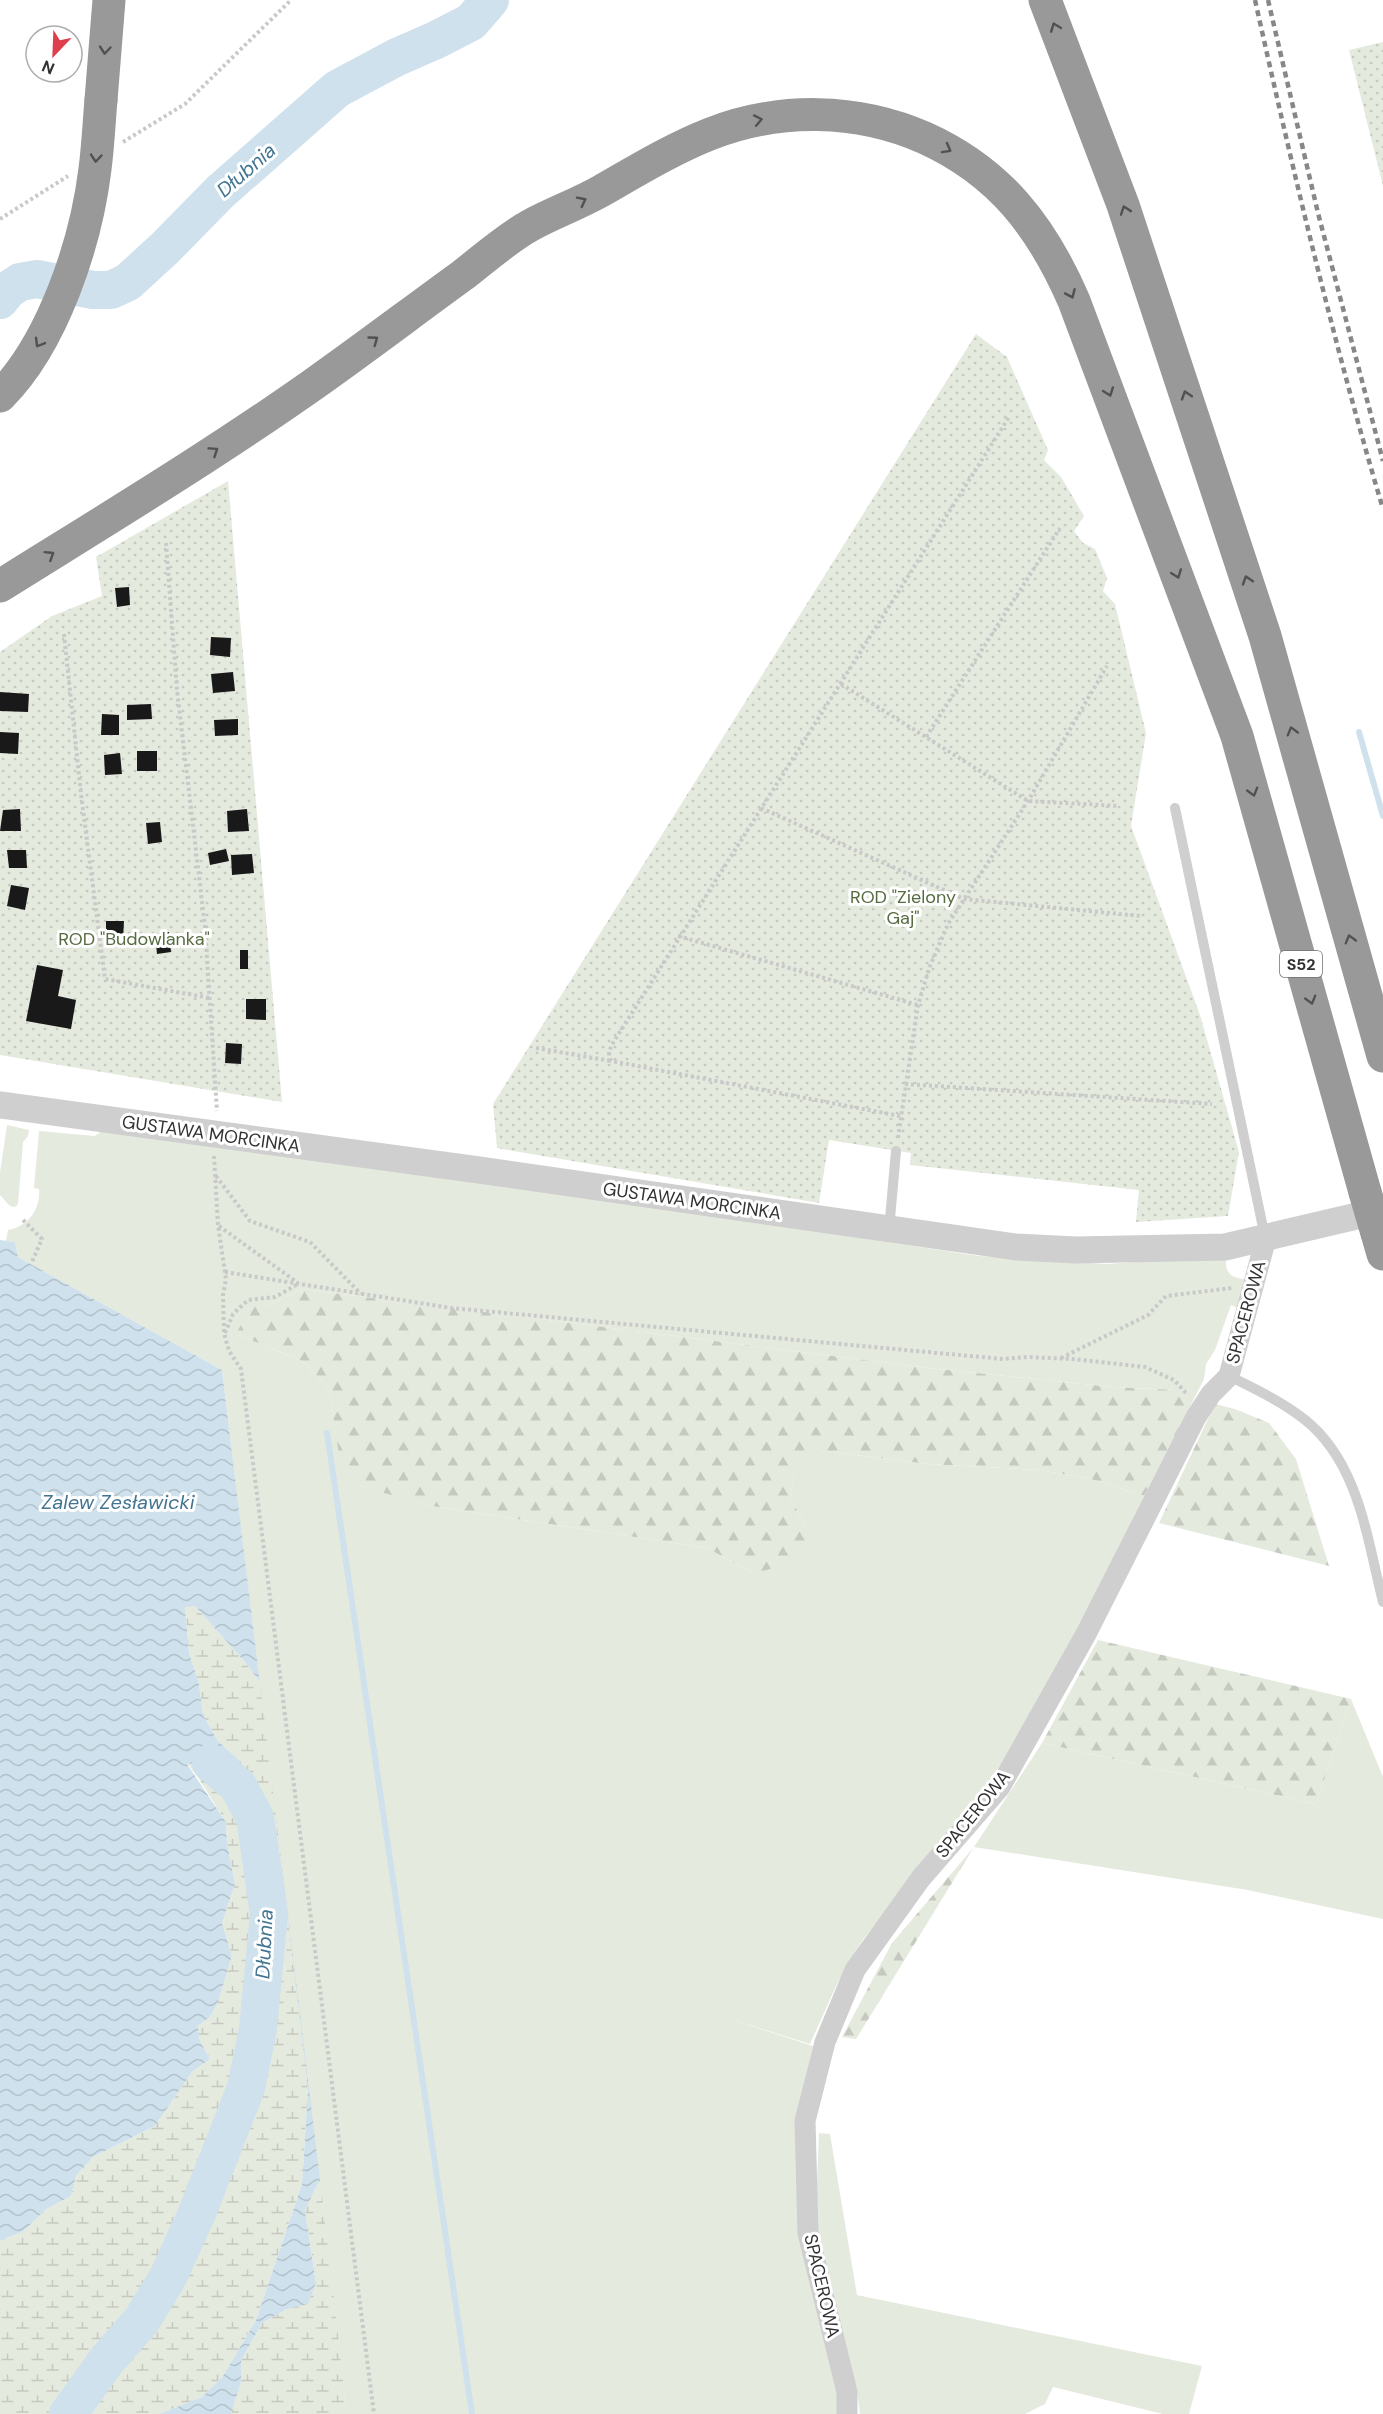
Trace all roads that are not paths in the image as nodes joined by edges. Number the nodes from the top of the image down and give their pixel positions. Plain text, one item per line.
1 (109, 0) edge
2 (1045, 0) edge
3 (0, 396) edge
4 (0, 586) edge
5 (1175, 808) dead end
6 (1383, 1056) edge
7 (8, 1106) edge
8 (896, 1151) road end
9 (1377, 1222) edge
10 (889, 1230) junction
11 (1266, 1238) junction
12 (1229, 1376) junction
13 (1383, 1602) edge
14 (847, 2414) edge

1 -> 3 highway, bridge
6 -> 2 highway
4 -> 9 highway, S52
5 - 11 lane
7 - 10 street, GUSTAWA MORCINKA
8 - 10 lane
9 - 11 street, GUSTAWA MORCINKA
10 - 11 street, GUSTAWA MORCINKA
11 - 12 street, SPACEROWA
12 - 13 lane
12 - 14 street, SPACEROWA

